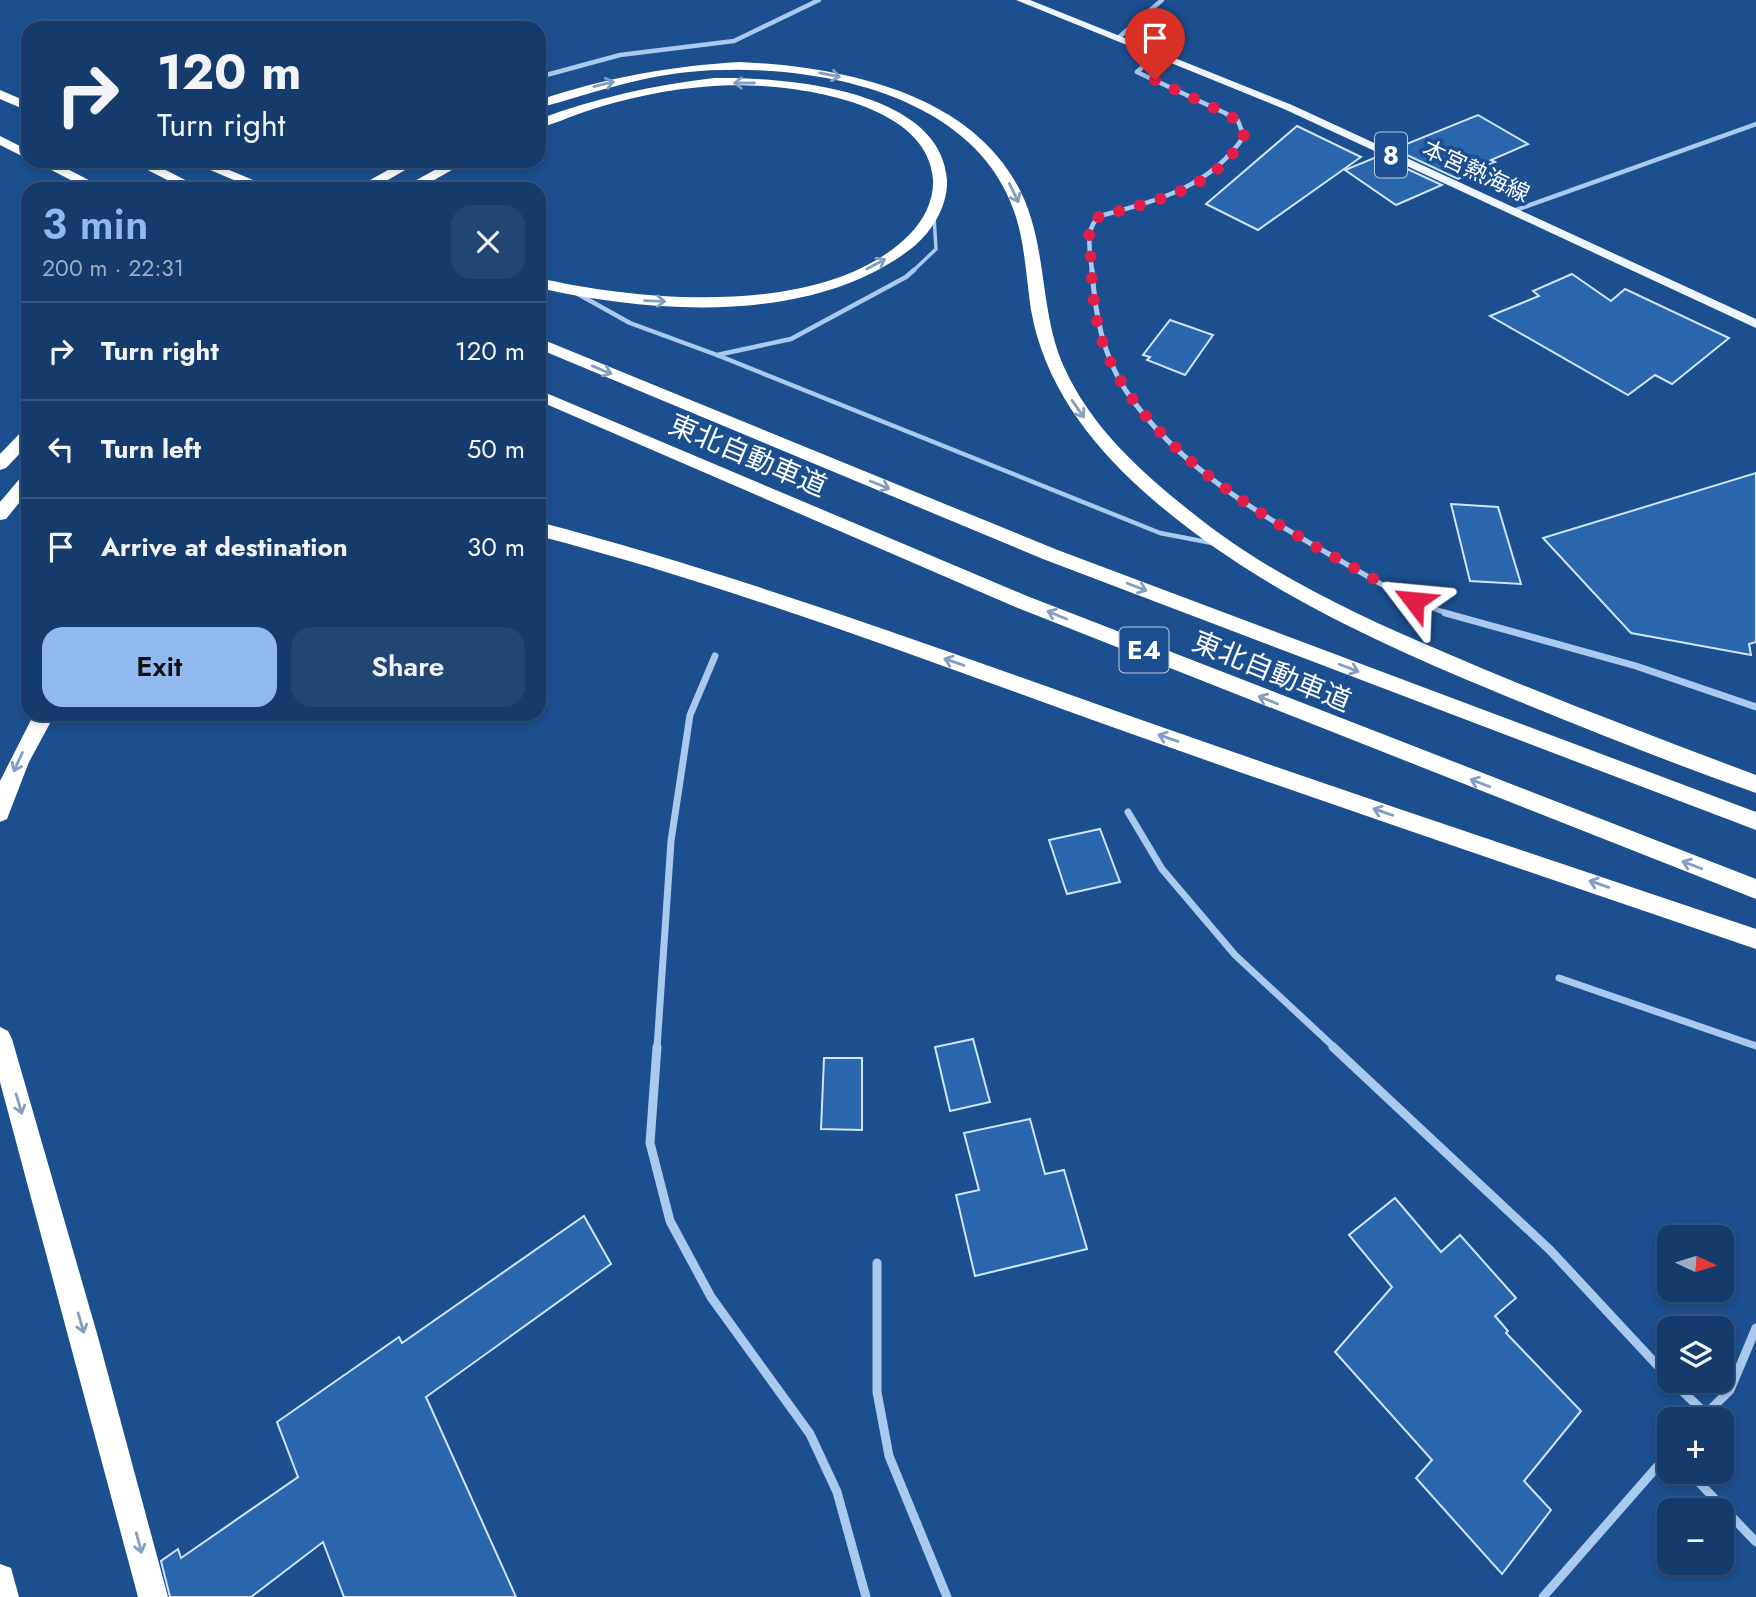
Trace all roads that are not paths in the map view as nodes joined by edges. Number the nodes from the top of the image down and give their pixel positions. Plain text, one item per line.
1 (819, 0) edge
2 (1021, 0) edge
3 (1162, 0) edge
4 (1118, 38) junction
5 (1157, 54) junction
6 (546, 75) edge
7 (0, 84) edge
8 (21, 92) edge
9 (0, 94) edge
10 (546, 102) edge
11 (21, 104) edge
12 (546, 122) edge
13 (1756, 124) edge
14 (0, 140) edge
15 (21, 151) edge
16 (56, 168) edge
17 (152, 168) edge
18 (214, 168) edge
19 (401, 168) edge
20 (448, 168) edge
21 (84, 182) edge
22 (180, 182) edge
23 (249, 182) edge
24 (374, 182) edge
25 (420, 182) edge
26 (1513, 211) junction
27 (934, 214) junction
28 (546, 286) edge
29 (578, 294) junction
30 (1756, 324) edge
31 (546, 346) edge
32 (717, 355) junction
33 (546, 398) edge
34 (21, 442) edge
35 (0, 464) edge
36 (21, 488) edge
37 (0, 514) edge
38 (546, 531) edge
39 (1220, 544) junction
40 (715, 656) dead end
41 (1756, 707) edge
42 (40, 721) edge
43 (1756, 784) edge
44 (1128, 812) dead end
45 (0, 813) edge
46 (1756, 821) edge
47 (1756, 889) edge
48 (1756, 939) edge
49 (1559, 978) dead end
50 (0, 1039) edge
51 (1756, 1046) edge
52 (877, 1263) dead end
53 (1756, 1328) edge
54 (1657, 1365) edge
55 (1683, 1393) edge
56 (1695, 1407) edge
57 (1714, 1407) edge
58 (1657, 1467) edge
59 (1700, 1484) edge
60 (1756, 1542) edge
61 (0, 1579) edge
62 (4, 1597) edge
63 (153, 1597) edge
64 (866, 1597) edge
65 (947, 1597) edge
66 (1543, 1597) edge

1 - 6 street
2 - 4 main road, 本宮熱海線 / 8
3 - 4 street
4 - 5 main road, 本宮熱海線 / 8
5 - 26 main road, 本宮熱海線 / 8
5 - 41 street
7 - 8 highway
9 - 11 highway
10 -> 39 highway
27 -> 12 highway
13 - 26 street
14 - 15 highway
16 - 21 highway
17 - 22 highway
18 - 23 highway
19 - 24 highway
20 - 25 highway
26 - 30 main road, 本宮熱海線 / 8
29 -> 27 highway
27 - 32 lane
28 - 29 highway
29 - 32 lane
31 -> 46 highway, 東北自動車道 / E4
32 - 39 lane
47 -> 33 highway, 東北自動車道 / E4
34 - 35 highway
36 - 37 highway
48 -> 38 highway
39 - 43 highway
40 - 64 street
42 -> 45 highway
44 - 54 street
49 - 51 street
50 -> 63 highway
52 - 65 street
53 - 57 street
55 - 56 street
58 - 66 street
59 - 60 street
61 - 62 highway

